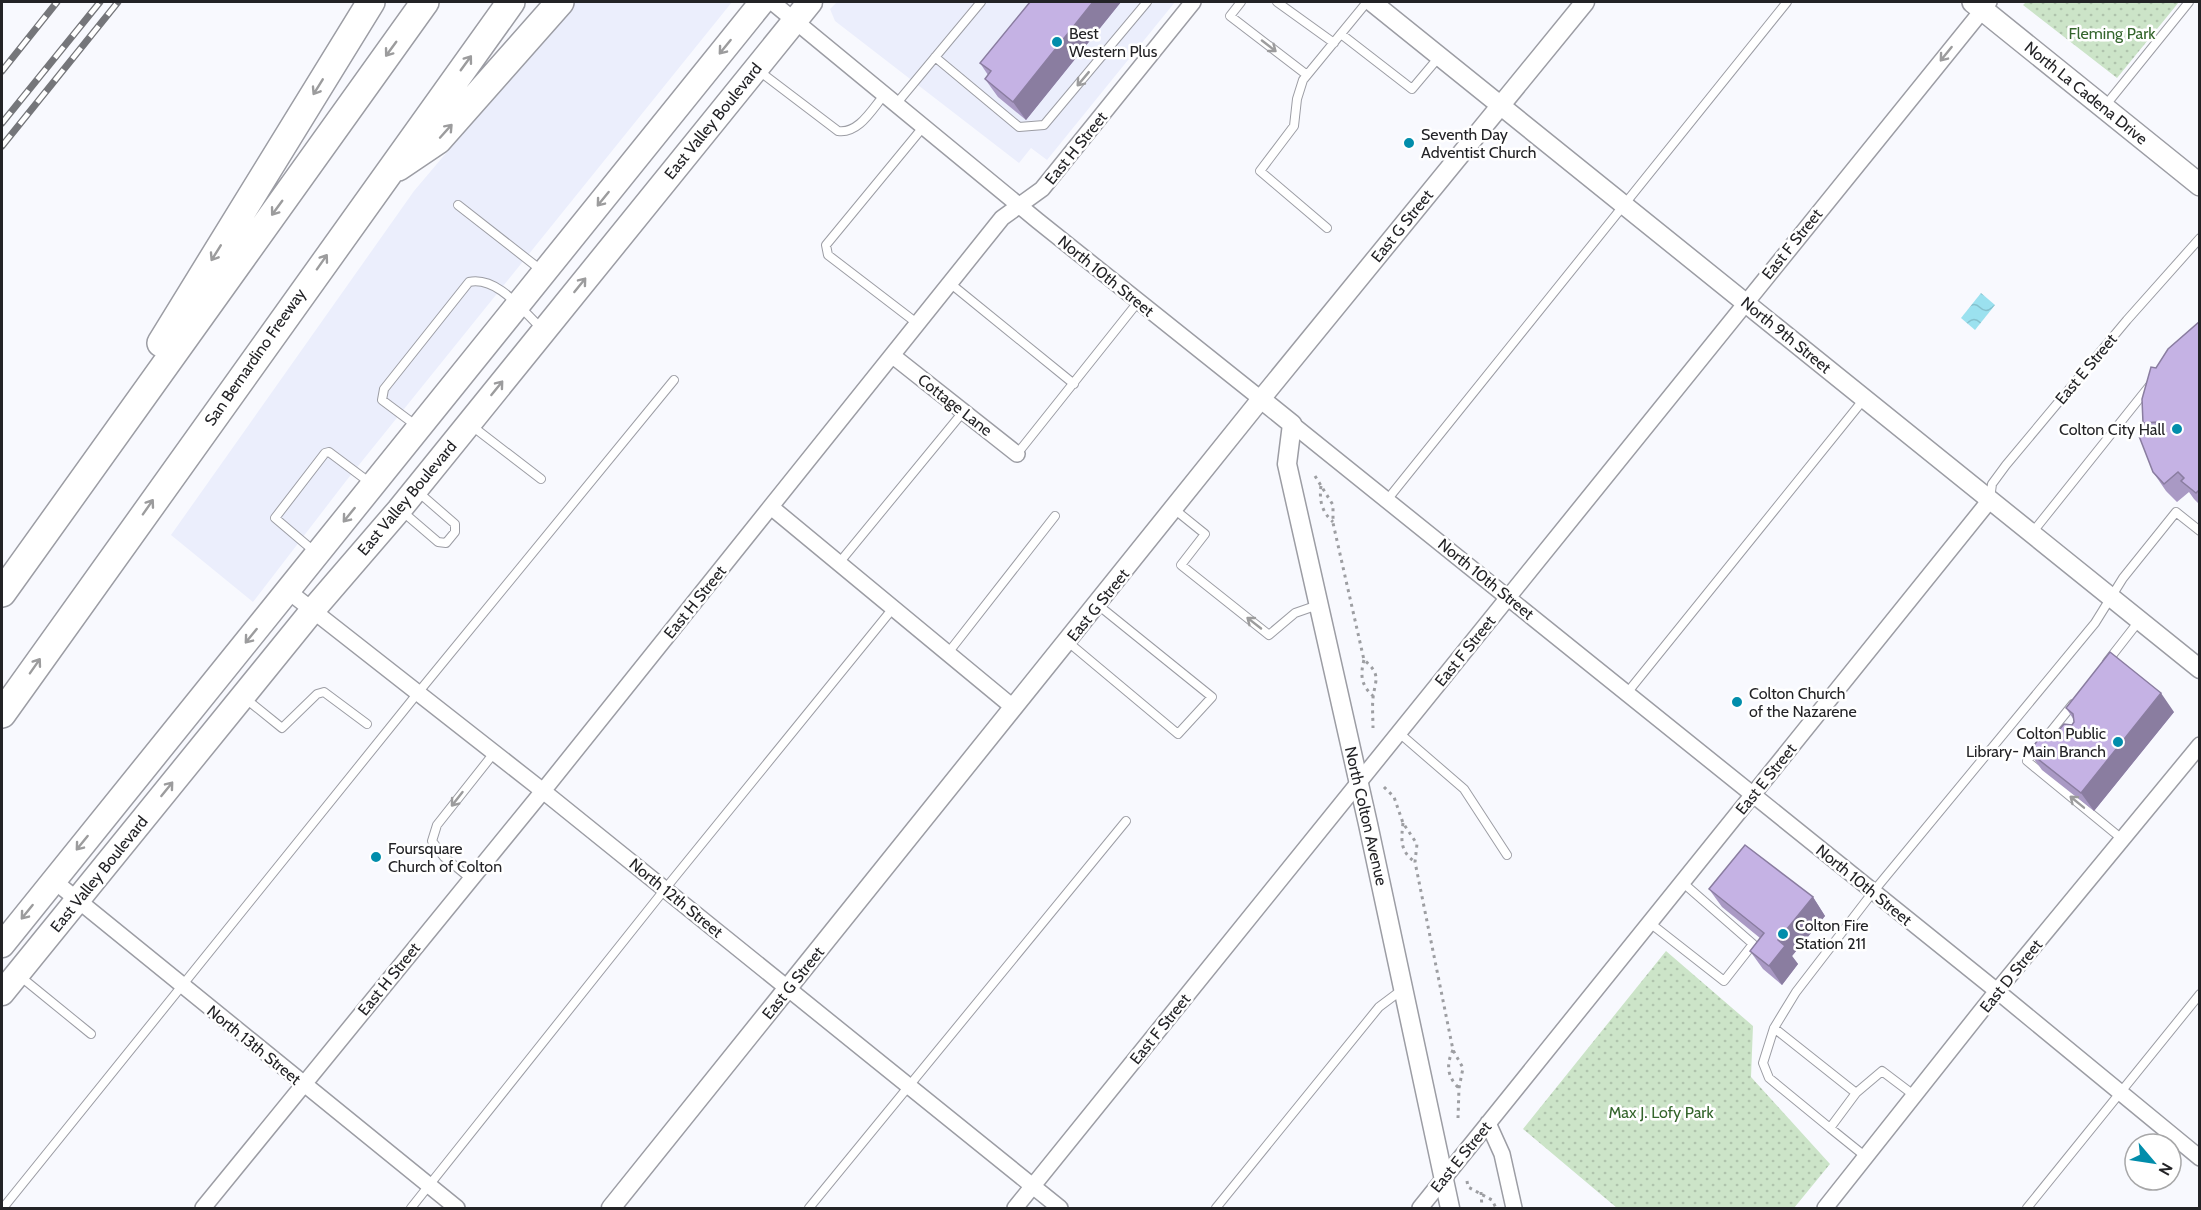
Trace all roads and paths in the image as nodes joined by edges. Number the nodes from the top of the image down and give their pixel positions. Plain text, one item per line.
1 (371, 2) edge
2 (425, 2) edge
3 (511, 2) edge
4 (560, 2) edge
5 (762, 2) edge
6 (772, 2) edge
7 (810, 2) edge
8 (979, 2) edge
9 (1147, 2) edge
10 (1193, 2) edge
11 (1240, 2) edge
12 (1277, 2) edge
13 (1374, 2) edge
14 (1585, 2) edge
15 (1787, 2) edge
16 (2189, 2) edge
17 (1982, 4) edge
18 (795, 20) junction
19 (1341, 34) junction
20 (1334, 43) junction
21 (1440, 56) junction
22 (935, 57) junction
23 (755, 68) junction
24 (1307, 75) junction
25 (891, 99) junction
26 (1502, 105) junction
27 (2104, 108) junction
28 (924, 126) junction
29 (382, 178) junction
30 (2199, 185) edge
31 (1020, 204) junction
32 (458, 205) dead end
33 (1625, 205) junction
34 (1327, 228) dead end
35 (2199, 238) edge
36 (544, 273) junction
37 (951, 284) junction
38 (1138, 302) junction
39 (1744, 302) junction
40 (518, 306) junction
41 (918, 324) junction
42 (543, 331) junction
43 (893, 356) junction
44 (2157, 376) edge
45 (674, 380) dead end
46 (1074, 384) junction
47 (1864, 398) junction
48 (1261, 399) junction
49 (963, 412) junction
50 (468, 423) junction
51 (1292, 424) junction
52 (419, 428) junction
53 (1017, 454) joint
54 (1315, 476) dead end
55 (541, 479) dead end
56 (373, 485) junction
57 (1321, 486) junction
58 (415, 489) junction
59 (1387, 500) junction
60 (1990, 500) junction
61 (771, 507) junction
62 (1174, 509) junction
63 (399, 510) junction
64 (1055, 516) dead end
65 (1333, 523) junction
66 (2197, 527) edge
67 (2032, 533) junction
68 (34, 548) junction
69 (318, 554) junction
70 (839, 562) junction
71 (288, 591) junction
72 (2, 593) edge
73 (1509, 598) junction
74 (2112, 598) junction
75 (1319, 604) junction
76 (1098, 605) junction
77 (894, 607) junction
78 (312, 611) junction
79 (2139, 621) junction
80 (1068, 642) junction
81 (948, 653) junction
82 (1364, 660) junction
83 (2102, 668) edge
84 (2199, 669) edge
85 (1627, 693) junction
86 (417, 694) junction
87 (243, 696) junction
88 (1373, 696) junction
89 (2079, 696) edge
90 (1014, 708) junction
91 (2, 714) edge
92 (367, 724) dead end
93 (1373, 728) dead end
94 (1398, 732) junction
95 (2199, 745) edge
96 (494, 753) junction
97 (1358, 783) junction
98 (1384, 787) dead end
99 (543, 791) junction
100 (1752, 795) junction
101 (1126, 821) dead end
102 (1403, 823) junction
103 (2122, 840) junction
104 (1507, 855) dead end
105 (1415, 862) junction
106 (471, 879) junction
107 (53, 880) junction
108 (1682, 882) junction
109 (664, 889) junction
110 (1873, 892) junction
111 (78, 900) junction
112 (1650, 923) junction
113 (2, 945) edge
114 (17, 974) junction
115 (182, 986) junction
116 (789, 988) junction
117 (1404, 988) junction
118 (1997, 991) junction
119 (2, 993) edge
120 (2199, 994) edge
121 (1774, 1028) junction
122 (91, 1034) dead end
123 (1453, 1050) junction
124 (303, 1085) junction
125 (909, 1086) junction
126 (1459, 1088) junction
127 (1856, 1093) junction
128 (2121, 1093) junction
129 (1914, 1096) junction
130 (1458, 1118) dead end
131 (1488, 1123) junction
132 (1830, 1128) junction
133 (1866, 1156) junction
134 (2199, 1158) edge
135 (1444, 1178) junction
136 (1467, 1181) dead end
137 (429, 1186) junction
138 (1033, 1186) junction
139 (1481, 1192) junction
140 (3, 1209) edge
141 (203, 1209) edge
142 (411, 1209) edge
143 (457, 1209) edge
144 (611, 1209) edge
145 (809, 1209) edge
146 (1015, 1209) edge
147 (1060, 1209) edge
148 (1216, 1209) edge
149 (1420, 1209) edge
150 (1450, 1209) edge
151 (1482, 1209) edge
152 (1496, 1209) edge
153 (1514, 1209) edge
154 (1825, 1209) edge
155 (2027, 1209) edge

1 -> 68 highway
2 -> 68 highway
29 -> 3 highway, San Bernardino Freeway
29 -> 4 highway
5 -> 36 main road, East Valley Boulevard
6 - 18 street, North 10th Street
7 - 18 main road, East Valley Boulevard
8 - 22 lane
9 -> 22 lane
10 - 31 street, East H Street
11 -> 24 lane
12 - 20 lane
13 - 19 lane
13 - 21 street, North 9th Street
14 - 26 street, East G Street
15 - 33 lane
16 - 27 lane
17 - 27 main road, North La Cadena Drive
17 -> 39 street, East F Street
18 - 23 main road, East Valley Boulevard
18 - 25 street, North 10th Street
19 - 20 lane
19 - 21 lane
20 - 24 lane
21 - 26 street, North 9th Street
22 - 25 lane
23 - 25 lane
42 -> 23 main road, East Valley Boulevard
24 - 34 lane
25 - 28 street, North 10th Street
26 - 33 street, North 9th Street
26 - 48 street, East G Street
27 - 30 main road, North La Cadena Drive
28 - 31 street, North 10th Street
28 - 41 lane
91 -> 29 highway, San Bernardino Freeway
31 - 37 street, East H Street
31 - 38 street, North 10th Street
32 - 36 lane
33 - 39 street, North 9th Street
33 - 59 lane
35 - 60 lane, East E Street
36 - 40 main road, East Valley Boulevard
37 - 41 street, East H Street
37 - 46 lane
38 - 46 lane
38 - 48 street, North 10th Street
39 - 47 street, North 9th Street
39 - 73 street, East F Street
40 - 42 lane
40 - 52 main road, East Valley Boulevard
40 - 52 lane
41 - 43 street, East H Street
50 -> 42 main road, East Valley Boulevard
43 - 49 street, Cottage Lane
43 - 61 street, East H Street
44 - 67 lane
45 - 86 lane
46 - 53 lane
47 - 60 street, North 9th Street
47 - 85 lane
48 - 51 street, North 10th Street
48 - 62 street, East G Street
49 - 53 street, Cottage Lane
49 - 70 lane
50 - 55 lane
50 - 58 main road, East Valley Boulevard
51 - 59 street, North 10th Street
51 - 75 street, North Colton Avenue
52 - 56 main road, East Valley Boulevard
54 - 57 path
56 -> 69 main road, East Valley Boulevard
56 - 69 lane
57 - 65 path
57 - 65 path
58 - 63 main road, East Valley Boulevard
58 - 63 lane
59 - 73 street, North 10th Street
60 - 67 street, North 9th Street
60 - 100 street, East E Street
61 - 70 street
61 - 99 street, East H Street
75 -> 62 lane
62 - 76 street, East G Street
63 - 78 main road, East Valley Boulevard
64 - 81 lane
65 - 82 path
66 - 74 lane
67 - 74 street, North 9th Street
68 - 72 highway
69 - 71 main road, East Valley Boulevard
70 - 77 street
71 - 78 street, North 12th Street
71 -> 107 main road, East Valley Boulevard
73 - 85 street, North 10th Street
73 - 94 street, East F Street
74 - 79 street, North 9th Street
74 - 110 lane
75 - 97 street, North Colton Avenue
76 - 80 street, East G Street
76 - 80 lane
77 - 81 street
77 - 109 lane
78 - 86 street, North 12th Street
78 - 87 main road, East Valley Boulevard
79 - 83 lane
79 - 84 street, North 9th Street
80 - 90 street, East G Street
81 - 90 street
82 - 88 path
82 - 88 path
85 - 100 street, North 10th Street
86 - 96 street, North 12th Street
86 - 115 lane
87 - 92 lane
111 -> 87 main road, East Valley Boulevard
88 - 93 path
103 -> 89 lane
90 - 116 street, East G Street
94 - 97 street, East F Street
94 - 104 lane
95 - 103 street, East D Street
96 - 99 street, North 12th Street
96 -> 106 lane
97 - 117 street, North Colton Avenue
97 - 138 street, East F Street
98 - 102 path
99 - 106 street, East H Street
99 - 109 street, North 12th Street
100 - 108 street, East E Street
100 - 110 street, North 10th Street
101 - 125 lane
102 - 105 path
102 - 105 path
103 - 118 street, East D Street
105 - 123 path
106 - 124 street, East H Street
107 - 111 street, North 13th Street
107 -> 113 main road, East Valley Boulevard
108 - 112 street, East E Street
108 - 112 lane
109 - 116 street, North 12th Street
109 - 137 lane
110 - 118 street, North 10th Street
110 - 121 lane
111 - 114 main road, East Valley Boulevard
111 - 115 street, North 13th Street
112 - 131 street, East E Street
114 - 119 main road, East Valley Boulevard
114 - 122 lane
115 - 124 street, North 13th Street
115 - 140 lane
116 - 125 street, North 12th Street
116 - 144 street, East G Street
117 - 135 street, North Colton Avenue
117 - 148 lane
118 - 128 street, North 10th Street
118 - 129 street, East D Street
120 - 128 lane
121 - 127 lane
121 - 132 lane
123 - 126 path
123 - 126 path
124 - 137 street, North 13th Street
124 - 141 street, East H Street
125 - 138 street, North 12th Street
125 - 145 lane
126 - 130 path
127 - 129 lane
127 - 132 lane
128 - 134 street, North 10th Street
128 - 155 lane
129 - 133 street, East D Street
131 - 135 street, East E Street
131 - 153 street
132 - 133 lane
133 - 154 street, East D Street
135 - 149 street, East E Street
135 - 150 street, North Colton Avenue
136 - 139 path
137 - 142 lane
137 - 143 street, North 13th Street
138 - 146 street, East F Street
138 - 147 street, North 12th Street
139 - 151 path
139 - 152 path

